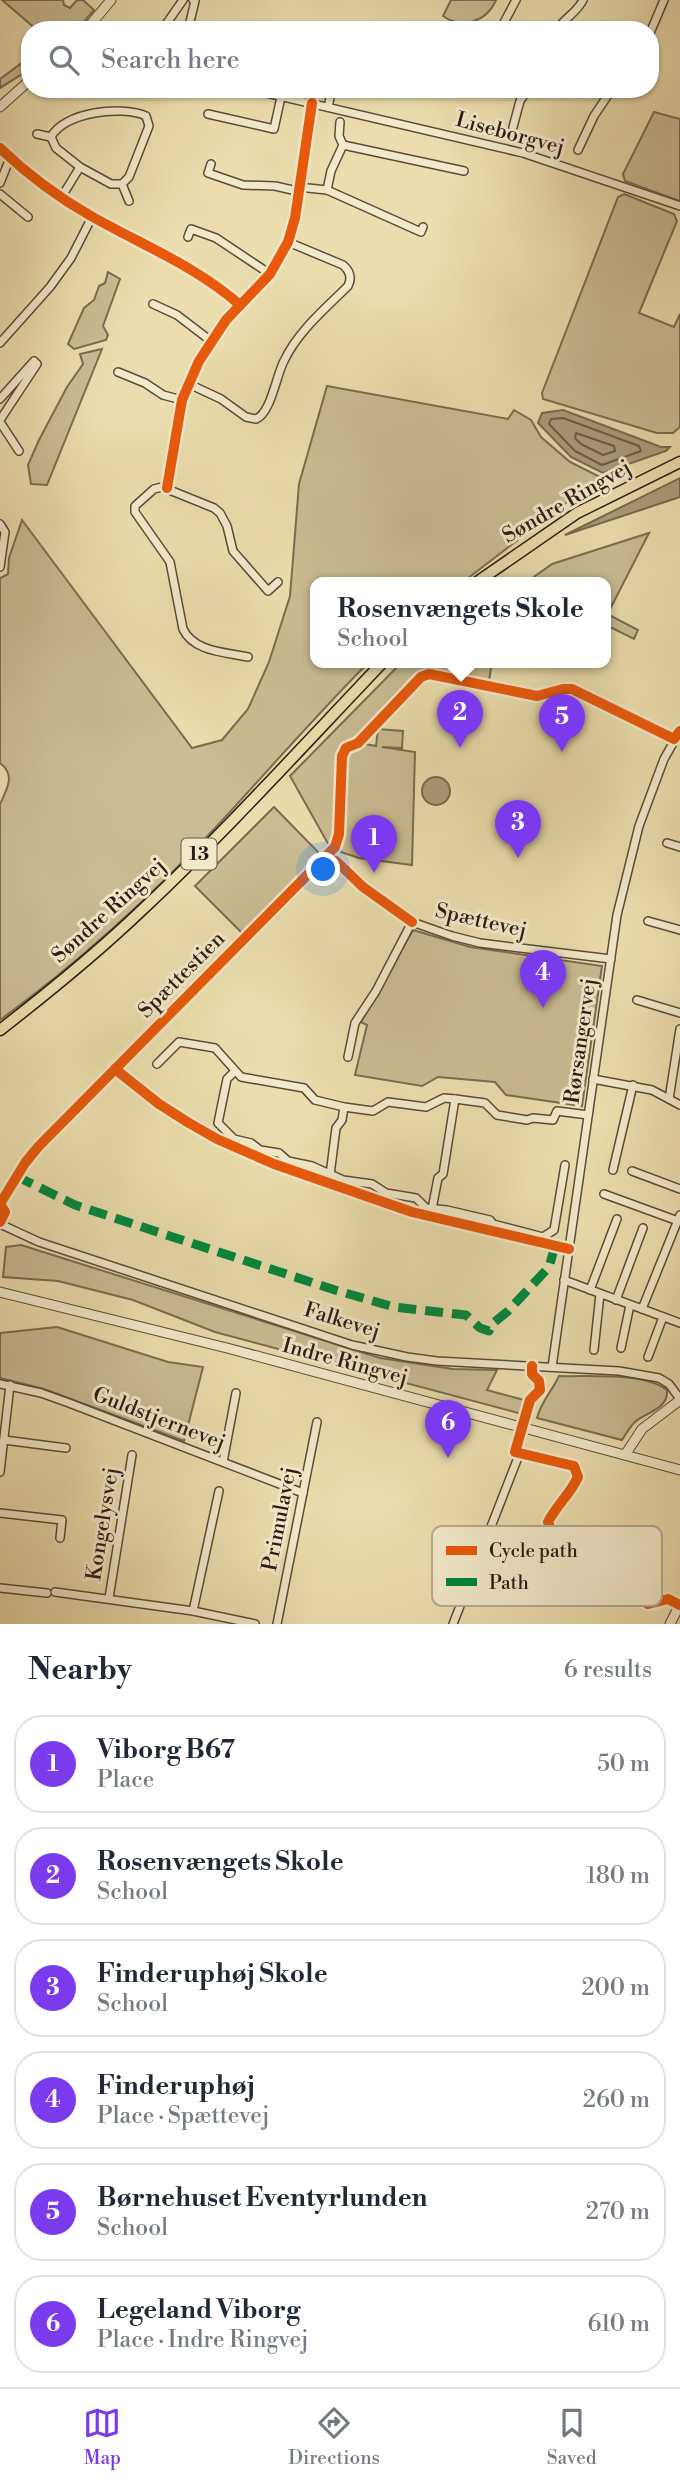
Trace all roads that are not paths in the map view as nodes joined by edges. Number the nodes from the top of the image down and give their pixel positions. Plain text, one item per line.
1 (111, 0) edge
2 (183, 0) edge
3 (192, 0) edge
4 (516, 0) edge
5 (583, 0) edge
6 (664, 0) edge
7 (94, 21) edge
8 (168, 21) edge
9 (190, 21) edge
10 (505, 21) edge
11 (562, 21) edge
12 (655, 21) edge
13 (21, 87) joint
14 (281, 98) edge
15 (286, 98) edge
16 (330, 98) edge
17 (522, 98) edge
18 (606, 98) edge
19 (0, 99) edge
20 (312, 103) junction
21 (0, 107) edge
22 (328, 107) junction
23 (208, 114) dead end
24 (341, 122) dead end
25 (513, 127) dead end
26 (37, 134) dead end
27 (51, 137) junction
28 (343, 145) junction
29 (0, 148) edge
30 (578, 150) dead end
31 (10, 158) junction
32 (211, 164) dead end
33 (80, 167) junction
34 (464, 172) dead end
35 (0, 183) edge
36 (122, 184) junction
37 (298, 189) junction
38 (327, 190) junction
39 (0, 194) edge
40 (61, 198) junction
41 (129, 201) dead end
42 (680, 206) edge
43 (28, 217) dead end
44 (92, 217) junction
45 (424, 227) dead end
46 (188, 237) dead end
47 (288, 242) junction
48 (270, 274) junction
49 (153, 304) dead end
50 (240, 304) junction
51 (211, 341) junction
52 (0, 343) edge
53 (118, 372) dead end
54 (188, 384) junction
55 (0, 399) edge
56 (183, 400) junction
57 (0, 421) edge
58 (19, 451) dead end
59 (680, 463) edge
60 (167, 488) junction
61 (0, 524) edge
62 (0, 567) edge
63 (484, 577) edge
64 (278, 582) dead end
65 (248, 657) dead end
66 (377, 668) edge
67 (678, 735) edge
68 (667, 843) dead end
69 (680, 847) edge
70 (648, 921) dead end
71 (680, 930) edge
72 (611, 959) junction
73 (637, 1000) dead end
74 (680, 1013) edge
75 (680, 1029) edge
76 (0, 1030) edge
77 (348, 1057) dead end
78 (157, 1064) dead end
79 (235, 1071) junction
80 (593, 1079) junction
81 (633, 1085) junction
82 (455, 1098) junction
83 (669, 1099) junction
84 (680, 1105) edge
85 (344, 1107) junction
86 (587, 1115) junction
87 (565, 1165) dead end
88 (613, 1170) dead end
89 (632, 1171) dead end
90 (330, 1175) junction
91 (680, 1189) edge
92 (604, 1194) dead end
93 (432, 1209) junction
94 (679, 1218) edge
95 (617, 1219) dead end
96 (0, 1224) edge
97 (643, 1228) dead end
98 (554, 1230) junction
99 (570, 1236) junction
100 (564, 1280) junction
101 (590, 1290) junction
102 (0, 1292) edge
103 (600, 1294) junction
104 (616, 1300) junction
105 (630, 1305) junction
106 (642, 1309) junction
107 (663, 1317) junction
108 (680, 1323) edge
109 (621, 1348) dead end
110 (594, 1350) dead end
111 (648, 1357) dead end
112 (552, 1367) junction
113 (0, 1384) edge
114 (10, 1385) junction
115 (236, 1393) dead end
116 (680, 1399) edge
117 (317, 1422) dead end
118 (3, 1443) edge
119 (66, 1448) dead end
120 (132, 1455) dead end
121 (625, 1455) junction
122 (517, 1460) dead end
123 (223, 1462) junction
124 (680, 1470) edge
125 (0, 1472) edge
126 (219, 1491) dead end
127 (303, 1493) junction
128 (0, 1513) edge
129 (491, 1526) edge
130 (60, 1538) dead end
131 (0, 1588) edge
132 (109, 1598) junction
133 (680, 1604) edge
134 (460, 1606) edge
135 (193, 1611) junction
136 (255, 1624) edge
137 (276, 1624) edge
138 (453, 1624) edge
139 (670, 1624) edge

1 - 7 street
2 - 8 street
3 - 9 street
4 - 10 street
5 - 11 street
6 - 12 street
13 - 19 street
13 - 21 street
14 - 23 street
15 - 20 street, Liseborgvej
16 - 22 street
17 - 25 street
18 - 30 street
20 - 22 street, Liseborgvej
20 - 37 street
22 - 42 street, Liseborgvej
24 - 28 street
26 - 27 street
27 - 33 street
27 - 36 street
28 - 34 street
28 - 38 street
29 - 31 street
31 - 35 street
31 - 40 street
32 - 37 street
33 - 36 street
33 - 40 street
36 - 41 street
37 - 38 street
37 - 47 street
38 - 45 street
39 - 43 street
40 - 44 street
44 - 50 street
44 - 52 street
46 - 48 street
47 - 48 street
47 - 54 street
48 - 50 street
49 - 51 street
50 - 51 street
51 - 54 street
53 - 56 street
54 - 56 street
55 - 57 street
56 - 60 street
57 - 58 street
59 - 63 main road, Søndre Ringvej
60 - 64 street
60 - 65 street
61 - 62 street
66 - 76 main road, Søndre Ringvej / 13
67 - 72 street, Rørsangervej
68 - 69 street
70 - 71 street
72 - 77 street, Spættevej
72 - 80 street, Rørsangervej
73 - 74 street
75 - 83 street
78 - 79 street
79 - 85 street
79 - 90 street
80 - 81 street
80 - 86 street, Rørsangervej
81 - 83 street
81 - 88 street
82 - 85 street
82 - 86 street
82 - 93 street
83 - 84 street
85 - 90 street
86 - 99 street, Rørsangervej
87 - 98 street
89 - 91 street
90 - 93 street
92 - 94 street
93 - 98 street
94 - 106 street
95 - 101 street
96 - 112 street, Falkevej
97 - 104 street
98 - 99 street
99 - 100 street, Rørsangervej
100 - 101 street
100 - 112 street, Rørsangervej
101 - 103 street
102 - 121 street, Indre Ringvej
103 - 104 street
103 - 110 street
104 - 105 street
105 - 106 street
105 - 109 street
106 - 107 street
107 - 108 street
107 - 111 street
112 - 116 street, Falkevej
113 - 114 street, Guldstjernevej
114 - 118 street
114 - 123 street, Guldstjernevej
115 - 123 street
116 - 121 street, Falkevej
117 - 127 street, Primulavej
118 - 119 street
118 - 125 street
120 - 132 street, Kongelysvej
121 - 124 street, Indre Ringvej
122 - 129 street
123 - 127 street, Guldstjernevej
126 - 135 street
127 - 137 street, Primulavej
128 - 130 street
131 - 132 street
132 - 135 street
133 - 139 street
134 - 138 street
135 - 136 street

